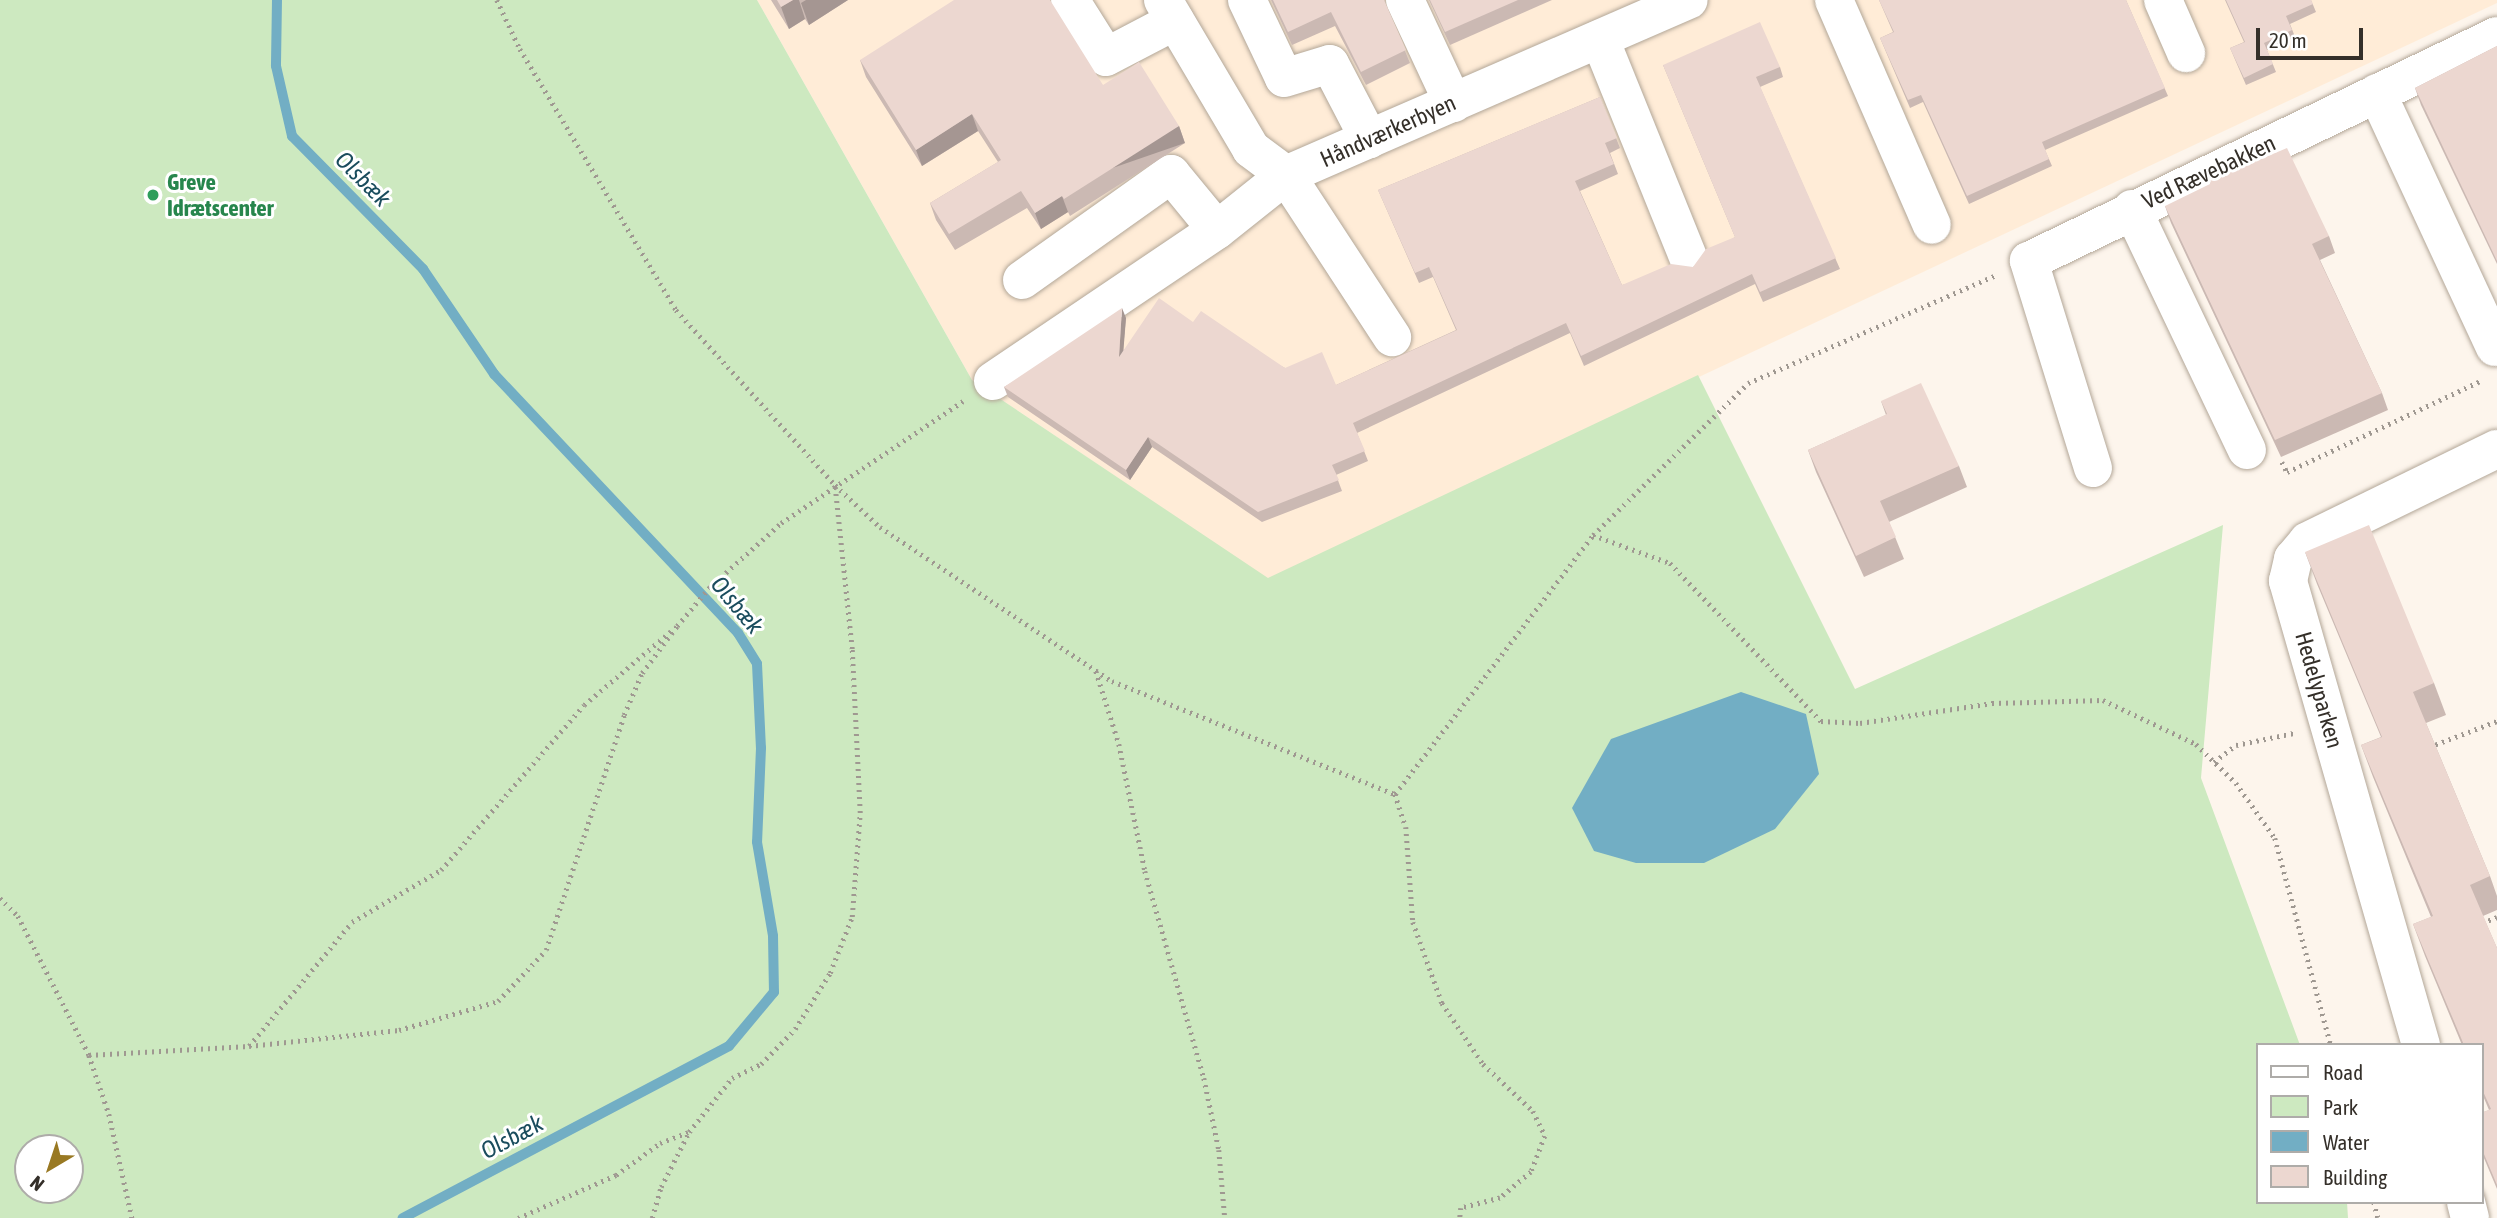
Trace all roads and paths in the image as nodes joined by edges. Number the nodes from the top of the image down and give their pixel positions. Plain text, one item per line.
1 (497, 0) edge
2 (1070, 0) edge
3 (1247, 0) edge
4 (1405, 0) edge
5 (1833, 0) edge
6 (2163, 0) edge
7 (1686, 1) edge
8 (1169, 10) edge
9 (2497, 36) edge
10 (1600, 39) junction
11 (2186, 54) dead end
12 (2377, 93) junction
13 (1453, 103) junction
14 (1369, 139) junction
15 (1286, 175) junction
16 (2132, 209) junction
17 (1932, 225) dead end
18 (1217, 230) junction
19 (1688, 257) dead end
20 (2029, 261) junction
21 (1022, 280) dead end
22 (1392, 337) dead end
23 (2490, 363) joint
24 (993, 381) joint
25 (2497, 449) edge
26 (2247, 450) joint
27 (2093, 468) dead end
28 (835, 485) junction
29 (1593, 535) junction
30 (677, 626) junction
31 (1096, 670) junction
32 (2497, 721) edge
33 (2329, 725) junction
34 (2421, 750) edge
35 (2214, 762) junction
36 (1395, 794) junction
37 (0, 898) edge
38 (2497, 917) edge
39 (2472, 927) edge
40 (2330, 1043) edge
41 (2420, 1043) edge
42 (249, 1046) junction
43 (89, 1055) junction
44 (689, 1132) junction
45 (132, 1218) edge
46 (518, 1218) edge
47 (652, 1218) edge
48 (1226, 1218) edge
49 (1460, 1218) edge

1 - 28 path
2 - 8 street
3 - 14 street
4 - 13 street
5 - 17 street
6 - 11 street
7 - 10 street, Håndværkerbyen
8 - 15 street
9 - 12 street, Ved Rævebakken
10 - 13 street, Håndværkerbyen
10 - 19 street
12 - 16 street, Ved Rævebakken
12 - 23 street
13 - 14 street, Håndværkerbyen
14 - 15 street, Håndværkerbyen
15 - 18 street, Håndværkerbyen
15 - 22 street
16 - 20 street
16 - 26 street, Ved Rævebakken
18 - 21 street
18 - 24 street, Håndværkerbyen
20 - 27 street
20 - 29 path
23 - 26 path
24 - 28 path
25 - 33 street, Hedelyparken
28 - 30 path
28 - 31 path
28 - 44 path
29 - 35 path
29 - 36 path
30 - 42 path
30 - 42 path
31 - 36 path
31 - 48 path
32 - 34 path
33 - 35 path
33 - 41 street, Hedelyparken
35 - 40 path
36 - 49 path
37 - 43 path
38 - 39 path
42 - 43 path
43 - 45 path
44 - 46 path
44 - 47 path

